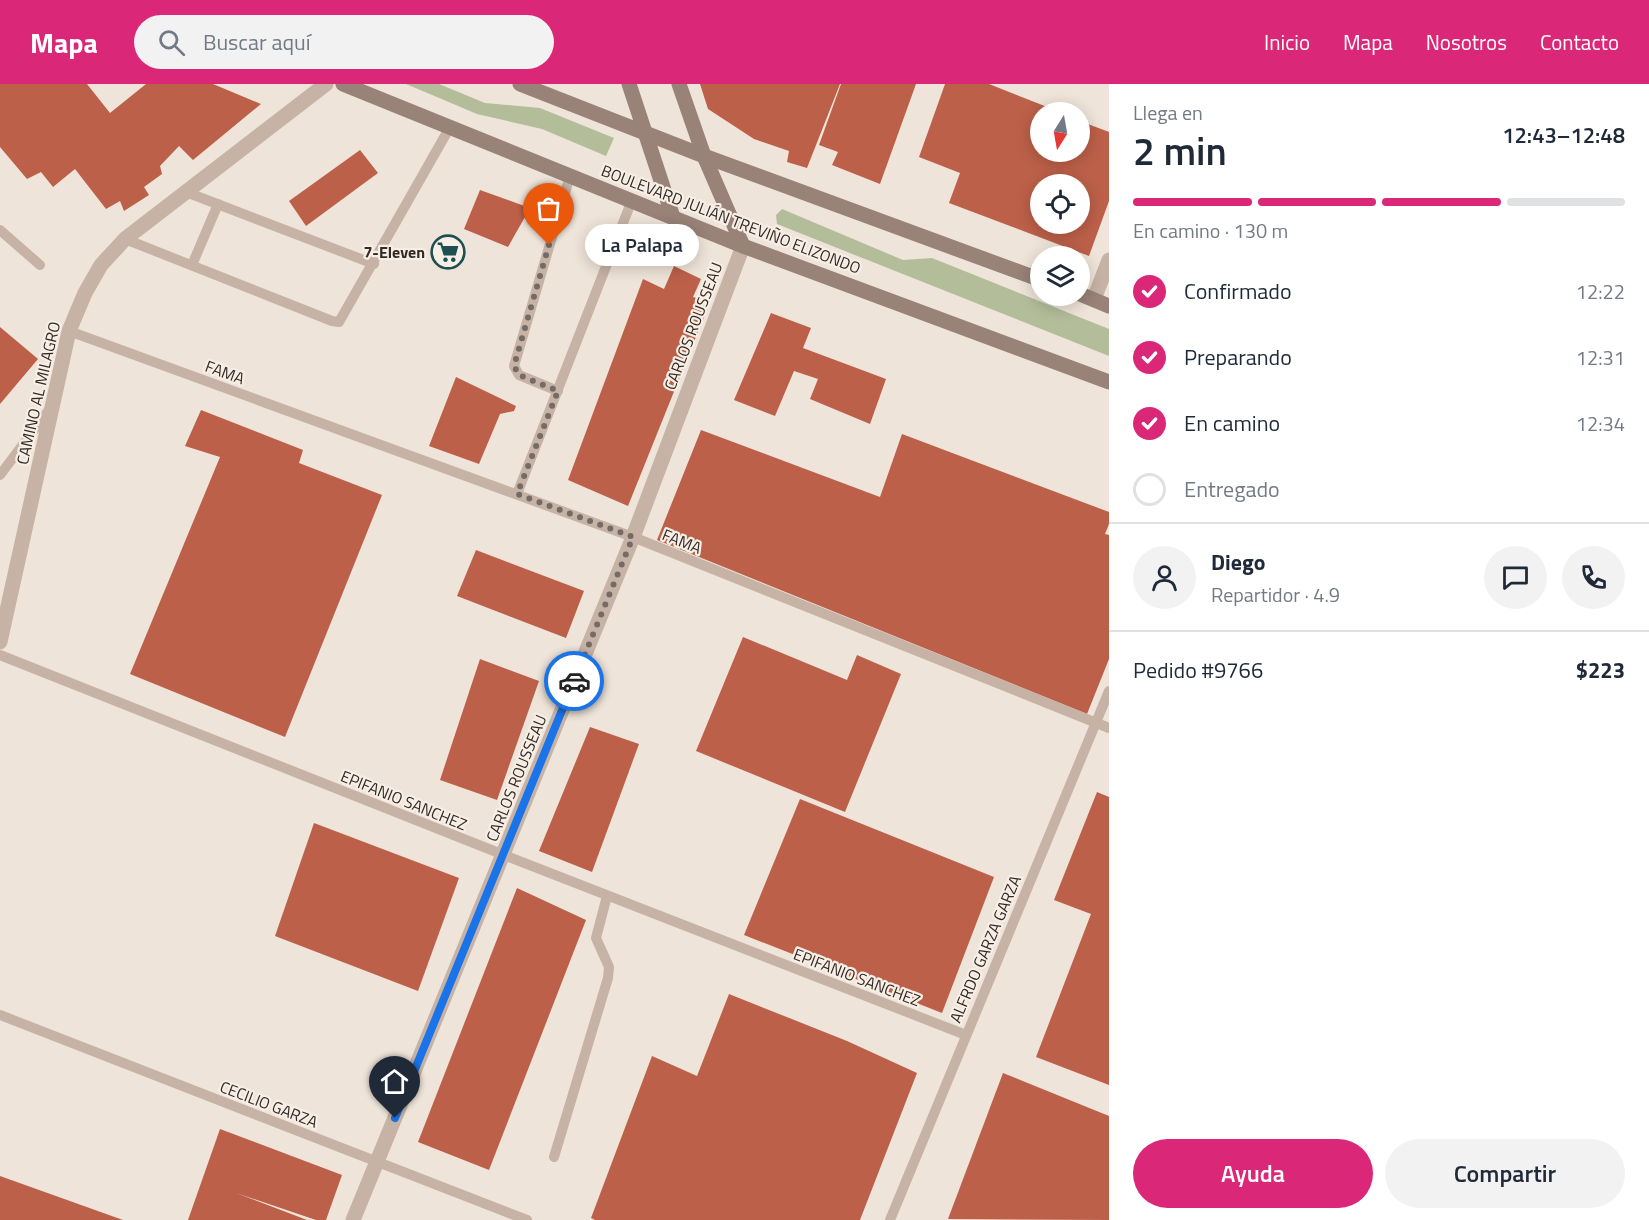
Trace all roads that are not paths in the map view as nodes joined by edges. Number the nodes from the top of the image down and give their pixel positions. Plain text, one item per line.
1 (326, 84) edge
2 (343, 84) edge
3 (520, 84) edge
4 (629, 84) edge
5 (679, 84) edge
6 (450, 127) junction
7 (646, 134) junction
8 (704, 156) junction
9 (570, 176) junction
10 (186, 192) junction
11 (632, 200) junction
12 (218, 204) junction
13 (673, 217) junction
14 (0, 230) edge
15 (125, 239) junction
16 (743, 246) junction
17 (1109, 260) edge
18 (374, 264) junction
19 (40, 265) dead end
20 (192, 265) junction
21 (1030, 276) edge
22 (1090, 292) edge
23 (1090, 298) edge
24 (1109, 306) edge
25 (69, 331) junction
26 (1109, 382) edge
27 (558, 391) junction
28 (53, 405) junction
29 (0, 475) edge
30 (517, 494) junction
31 (633, 537) junction
32 (0, 642) edge
33 (0, 655) edge
34 (1109, 691) edge
35 (1095, 722) junction
36 (1109, 728) edge
37 (504, 855) junction
38 (607, 896) junction
39 (0, 1015) edge
40 (966, 1035) junction
41 (554, 1157) dead end
42 (377, 1162) junction
43 (353, 1220) edge
44 (527, 1220) edge
45 (890, 1220) edge

1 - 10 street, CAMINO AL MILAGRO
2 - 6 main road, BOULEVARD JULIÁN TREVIÑO ELIZONDO
3 - 7 main road
4 - 7 main road
5 - 8 main road
6 - 9 main road, BOULEVARD JULIÁN TREVIÑO ELIZONDO
6 - 18 lane
7 - 8 main road
7 - 13 main road
8 - 16 main road
8 - 21 main road
9 - 11 main road, BOULEVARD JULIÁN TREVIÑO ELIZONDO
9 - 27 lane
10 - 12 lane
10 - 15 street, CAMINO AL MILAGRO
11 - 13 main road, BOULEVARD JULIÁN TREVIÑO ELIZONDO
11 - 27 lane
12 - 18 lane
12 - 20 lane
13 - 16 main road, BOULEVARD JULIÁN TREVIÑO ELIZONDO
14 - 19 lane
15 - 20 lane
15 - 25 street, CAMINO AL MILAGRO
16 - 26 main road, BOULEVARD JULIÁN TREVIÑO ELIZONDO
16 - 31 street, CARLOS ROUSSEAU
17 - 22 street
18 - 20 lane
23 - 24 main road
25 - 28 street, CAMINO AL MILAGRO
25 - 30 lane, FAMA
27 - 30 lane
28 - 29 lane
28 - 32 street, CAMINO AL MILAGRO
30 - 31 lane, FAMA
31 - 35 lane, FAMA
31 - 37 street, CARLOS ROUSSEAU
33 - 37 lane, EPIFANIO SANCHEZ
34 - 35 lane, ALFRDO GARZA GARZA
35 - 36 lane, FAMA
35 - 40 lane, ALFRDO GARZA GARZA
37 - 38 lane, EPIFANIO SANCHEZ
37 - 42 street, CARLOS ROUSSEAU
38 - 40 lane, EPIFANIO SANCHEZ
38 - 41 lane
39 - 42 lane, CECILIO GARZA
40 - 45 lane, ALFRDO GARZA GARZA
42 - 43 street, CARLOS ROUSSEAU
42 - 44 lane, CECILIO GARZA

